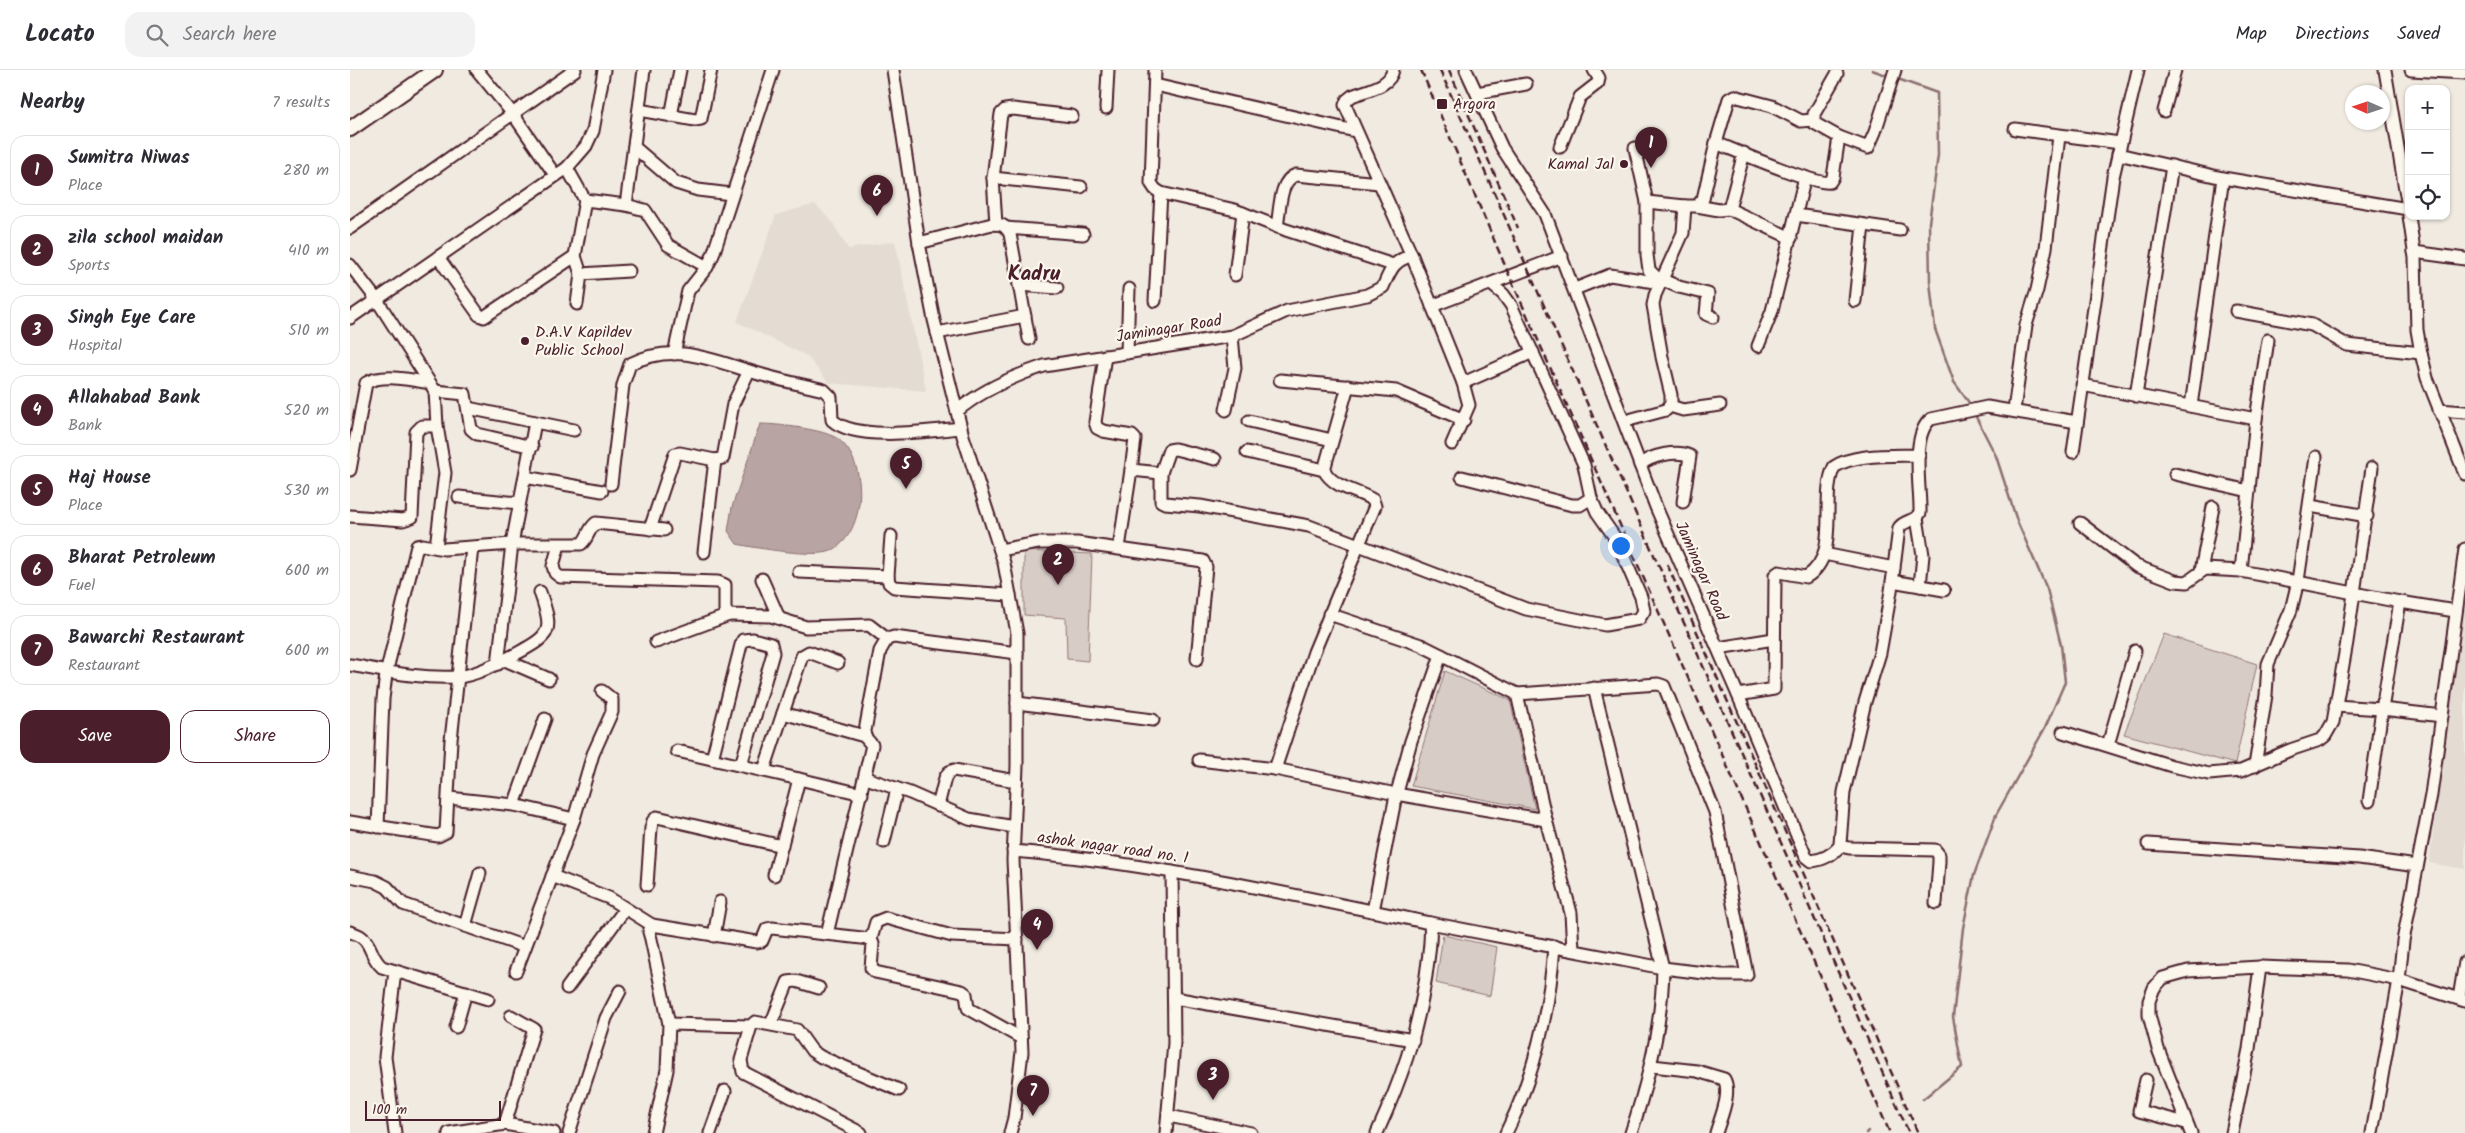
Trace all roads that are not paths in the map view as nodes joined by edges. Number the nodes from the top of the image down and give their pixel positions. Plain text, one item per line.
1 (434, 70) edge
2 (477, 70) edge
3 (575, 70) edge
4 (604, 70) edge
5 (644, 70) edge
6 (680, 70) edge
7 (711, 70) edge
8 (773, 70) edge
9 (893, 70) edge
10 (1108, 70) edge
11 (1155, 70) edge
12 (1393, 70) edge
13 (1466, 70) edge
14 (1594, 70) edge
15 (1895, 70) edge
16 (2138, 70) edge
17 (2175, 70) edge
18 (2385, 70) edge
19 (2411, 70) edge
20 (1836, 74) dead end
21 (2465, 74) edge
22 (1526, 84) dead end
23 (1154, 85) junction
24 (1477, 93) junction
25 (1106, 108) dead end
26 (640, 110) junction
27 (2164, 111) dead end
28 (513, 114) junction
29 (671, 116) junction
30 (1072, 116) dead end
31 (1813, 120) junction
32 (350, 129) edge
33 (2015, 129) dead end
34 (1355, 131) junction
35 (2059, 136) junction
36 (1839, 137) junction
37 (1716, 143) junction
38 (634, 147) junction
39 (1560, 147) dead end
40 (1635, 148) dead end
41 (2119, 148) junction
42 (1744, 154) junction
43 (2172, 166) junction
44 (566, 168) junction
45 (556, 175) junction
46 (1805, 177) junction
47 (993, 178) junction
48 (2223, 178) junction
49 (1379, 183) junction
50 (1081, 187) dead end
51 (2405, 191) edge
52 (1161, 193) junction
53 (731, 194) junction
54 (585, 200) junction
55 (1647, 202) junction
56 (626, 204) junction
57 (1691, 206) junction
58 (2405, 208) edge
59 (1729, 209) junction
60 (1243, 213) junction
61 (1796, 214) junction
62 (2410, 220) edge
63 (1863, 225) junction
64 (1001, 226) junction
65 (1277, 227) junction
66 (350, 228) edge
67 (1900, 230) dead end
68 (1083, 234) dead end
69 (1791, 238) junction
70 (920, 243) junction
71 (2414, 252) junction
72 (575, 256) junction
73 (1412, 256) junction
74 (1562, 256) junction
75 (438, 257) junction
76 (2465, 259) edge
77 (350, 265) edge
78 (1393, 265) junction
79 (707, 267) junction
80 (629, 271) dead end
81 (581, 274) junction
82 (1235, 275) dead end
83 (1662, 282) junction
84 (1019, 284) junction
85 (1491, 284) junction
86 (1057, 288) dead end
87 (1129, 289) dead end
88 (1575, 289) junction
89 (376, 300) junction
90 (1155, 301) dead end
91 (1855, 301) dead end
92 (577, 304) dead end
93 (1431, 304) junction
94 (2236, 311) dead end
95 (1025, 316) junction
96 (1713, 317) dead end
97 (350, 318) edge
98 (937, 332) junction
99 (1232, 336) junction
100 (1029, 339) dead end
101 (2268, 340) dead end
102 (1758, 346) dead end
103 (1127, 352) junction
104 (1533, 352) junction
105 (2421, 353) junction
106 (674, 354) junction
107 (1105, 356) junction
108 (749, 371) junction
109 (1280, 380) dead end
110 (1463, 383) junction
111 (1348, 386) junction
112 (2082, 386) junction
113 (432, 387) junction
114 (2136, 396) junction
115 (1720, 405) dead end
116 (1670, 406) junction
117 (2191, 406) junction
118 (468, 408) junction
119 (1226, 410) dead end
120 (2014, 410) junction
121 (2440, 410) junction
122 (957, 411) junction
123 (2465, 412) edge
124 (2256, 419) junction
125 (1464, 420) junction
126 (1249, 421) dead end
127 (1625, 421) junction
128 (535, 422) junction
129 (2077, 422) junction
130 (437, 426) junction
131 (961, 428) junction
132 (574, 430) dead end
133 (1332, 440) junction
134 (1452, 444) dead end
135 (532, 447) junction
136 (1247, 452) dead end
137 (2073, 452) dead end
138 (1919, 455) junction
139 (2316, 457) dead end
140 (1215, 459) dead end
141 (715, 460) junction
142 (1640, 465) junction
143 (2372, 468) dead end
144 (350, 470) edge
145 (1132, 470) junction
146 (1324, 470) junction
147 (1161, 473) junction
148 (2176, 474) dead end
149 (2465, 474) edge
150 (525, 477) junction
151 (1462, 477) dead end
152 (2249, 491) junction
153 (459, 497) dead end
154 (1591, 498) junction
155 (1683, 502) dead end
156 (518, 503) junction
157 (2310, 506) junction
158 (2214, 507) dead end
159 (350, 516) edge
160 (2367, 516) junction
161 (1917, 518) junction
162 (2080, 523) dead end
163 (650, 529) junction
164 (664, 530) dead end
165 (891, 536) dead end
166 (512, 544) junction
167 (558, 545) junction
168 (1357, 545) junction
169 (436, 547) junction
170 (472, 548) junction
171 (1119, 548) junction
172 (2465, 549) edge
173 (1000, 550) junction
174 (704, 552) dead end
175 (1824, 554) junction
176 (1894, 568) junction
177 (2201, 571) junction
178 (2242, 571) junction
179 (799, 572) dead end
180 (888, 576) junction
181 (762, 579) dead end
182 (1892, 581) junction
183 (2298, 581) junction
184 (1920, 586) junction
185 (1944, 590) dead end
186 (540, 592) dead end
187 (2356, 593) junction
188 (1010, 595) junction
189 (2400, 602) junction
190 (2456, 611) junction
191 (1329, 614) junction
192 (729, 615) junction
193 (779, 618) junction
194 (887, 639) junction
195 (1774, 639) junction
196 (656, 642) dead end
197 (1718, 648) junction
198 (2136, 651) dead end
199 (1017, 653) junction
200 (1441, 655) junction
201 (1197, 659) dead end
202 (501, 662) junction
203 (838, 663) dead end
204 (350, 665) edge
205 (386, 674) junction
206 (458, 678) junction
207 (549, 679) dead end
208 (1594, 688) junction
209 (602, 691) dead end
210 (1517, 694) junction
211 (1738, 695) junction
212 (1017, 703) junction
213 (2336, 706) junction
214 (2382, 709) junction
215 (783, 713) junction
216 (2442, 716) junction
217 (545, 719) dead end
218 (1153, 720) dead end
219 (2063, 732) dead end
220 (864, 736) junction
221 (2108, 745) junction
222 (677, 751) dead end
223 (712, 759) junction
224 (1199, 760) dead end
225 (741, 765) junction
226 (2255, 766) junction
227 (1275, 769) junction
228 (764, 770) junction
229 (866, 778) junction
230 (799, 779) junction
231 (1016, 781) junction
232 (897, 789) junction
233 (862, 794) junction
234 (1396, 794) junction
235 (449, 798) junction
236 (2369, 800) dead end
237 (514, 805) junction
238 (938, 806) junction
239 (574, 819) junction
240 (1546, 820) junction
241 (350, 822) edge
242 (1014, 827) junction
243 (378, 828) junction
244 (884, 842) dead end
245 (2148, 844) dead end
246 (782, 846) junction
247 (1840, 846) junction
248 (1013, 850) junction
249 (2417, 866) junction
250 (1172, 872) junction
251 (480, 874) dead end
252 (774, 875) dead end
253 (350, 876) edge
254 (552, 876) junction
255 (647, 885) dead end
256 (720, 902) dead end
257 (1936, 903) dead end
258 (625, 909) junction
259 (1373, 911) junction
260 (1430, 923) junction
261 (652, 925) junction
262 (465, 926) junction
263 (350, 932) edge
264 (827, 934) junction
265 (714, 936) junction
266 (871, 939) junction
267 (1017, 939) junction
268 (1554, 946) junction
269 (525, 947) junction
270 (1573, 950) junction
271 (2465, 962) edge
272 (2260, 967) junction
273 (1663, 968) junction
274 (395, 971) junction
275 (516, 971) dead end
276 (2399, 980) junction
277 (567, 988) dead end
278 (820, 988) dead end
279 (620, 991) dead end
280 (466, 992) junction
281 (1174, 998) junction
282 (488, 999) dead end
283 (2462, 1000) edge
284 (511, 1016) dead end
285 (669, 1024) junction
286 (771, 1024) junction
287 (751, 1026) junction
288 (456, 1027) dead end
289 (1021, 1038) junction
290 (1412, 1040) junction
291 (1652, 1066) junction
292 (2146, 1080) dead end
293 (899, 1090) dead end
294 (725, 1091) dead end
295 (1169, 1116) junction
296 (505, 1124) junction
297 (2189, 1128) edge
298 (395, 1133) edge
299 (449, 1133) edge
300 (554, 1133) edge
301 (569, 1133) edge
302 (653, 1133) edge
303 (710, 1133) edge
304 (861, 1133) edge
305 (1010, 1133) edge
306 (1166, 1133) edge
307 (1252, 1133) edge
308 (1377, 1133) edge
309 (1506, 1133) edge
310 (1631, 1133) edge
311 (1716, 1133) edge
312 (2232, 1133) edge
313 (2372, 1133) edge

1 - 32 main road
2 - 28 street
3 - 28 street
4 - 44 street
5 - 26 street
6 - 29 street
7 - 29 street
8 - 53 street
9 - 70 street
10 - 25 street
11 - 23 street
12 - 34 street
13 - 24 street, Jaminagar Road
14 - 39 street
15 - 36 street
16 - 41 street
17 - 27 street
18 - 51 street
19 - 21 street
20 - 31 street
22 - 24 street
23 - 34 street
23 - 52 street
24 - 74 street, Jaminagar Road
26 - 29 street
26 - 38 street
28 - 45 street
28 - 66 street
30 - 47 street
31 - 36 street
31 - 37 street
33 - 35 street
34 - 49 street
35 - 41 street
35 - 120 street
36 - 46 street
37 - 42 street
37 - 57 street
38 - 53 street
38 - 56 street
40 - 55 street
41 - 43 street
41 - 112 street
42 - 46 street
42 - 59 street
43 - 48 street
43 - 114 street
44 - 45 street
44 - 54 street
45 - 75 street
46 - 61 street
47 - 50 street
47 - 64 street
48 - 58 street
48 - 117 street
49 - 65 street
49 - 73 street
52 - 60 street
52 - 90 street
53 - 79 street
54 - 56 street
54 - 72 street
55 - 57 street
55 - 83 street
56 - 79 street
57 - 59 street
57 - 83 street
59 - 69 street
60 - 65 street
60 - 82 street
61 - 63 street
61 - 69 street
62 - 71 street
63 - 67 street
63 - 91 street
64 - 68 street
64 - 70 street
64 - 84 street
65 - 78 street
69 - 102 street
70 - 98 street
71 - 76 street
71 - 105 street
72 - 75 street
72 - 81 street
73 - 78 street
73 - 93 street
74 - 85 street
74 - 88 street, Jaminagar Road
75 - 89 street
77 - 89 street
78 - 99 street, Jaminagar Road
79 - 106 street
80 - 81 street
81 - 92 street
83 - 88 street
83 - 96 street
83 - 116 street
84 - 86 street
84 - 95 street
85 - 93 street
85 - 104 street
87 - 103 street
88 - 127 street, Jaminagar Road
89 - 97 street
89 - 113 street
93 - 110 street
94 - 105 street
95 - 98 street
95 - 100 street
98 - 122 street
99 - 103 street, Jaminagar Road
99 - 119 street
101 - 124 street
103 - 107 street, Jaminagar Road
104 - 110 street
104 - 154 street
105 - 121 street
106 - 108 street
106 - 150 street
107 - 122 street, Jaminagar Road
107 - 145 street
108 - 131 street
108 - 141 street
109 - 111 street
110 - 125 street
111 - 125 street
111 - 133 street
112 - 114 street
112 - 129 street
113 - 118 street
113 - 130 street
113 - 144 street
114 - 117 street
115 - 116 street
116 - 127 street
117 - 124 street
118 - 128 street
118 - 135 street
120 - 129 street
120 - 138 street
121 - 123 street
121 - 149 street
122 - 131 street
124 - 152 street
125 - 134 street
126 - 133 street
127 - 142 street, Jaminagar Road
128 - 132 street
128 - 135 street
129 - 137 street
130 - 159 street
130 - 169 street
131 - 173 street
133 - 146 street
135 - 150 street
136 - 146 street
138 - 161 street
138 - 175 street
139 - 157 street
140 - 147 street
141 - 163 street
141 - 174 street
142 - 155 street
142 - 197 street, Jaminagar Road
143 - 160 street
145 - 147 street
145 - 171 street
146 - 168 street
147 - 168 street
148 - 152 street
150 - 156 street
151 - 154 street
152 - 178 street
153 - 156 street
154 - 168 street
156 - 166 street
157 - 160 street
157 - 183 street
158 - 177 street
160 - 187 street
161 - 176 street
161 - 184 street
162 - 177 street
163 - 164 street
163 - 167 street
165 - 180 street
166 - 167 street
166 - 170 street
166 - 202 street
167 - 192 street
168 - 191 street
169 - 170 street
169 - 205 street
170 - 206 street
171 - 173 street
171 - 201 street
172 - 190 street
173 - 188 street
175 - 176 street
175 - 195 street
176 - 182 street
177 - 178 street
178 - 183 street
179 - 180 street
180 - 188 street
181 - 193 street
182 - 184 street
182 - 247 street
183 - 187 street
183 - 226 street
184 - 185 street
186 - 202 street
187 - 189 street
187 - 213 street
188 - 199 street
189 - 190 street
189 - 214 street
190 - 216 street
191 - 200 street
191 - 227 street
192 - 193 street
192 - 196 street
193 - 194 street
194 - 199 street
194 - 220 street
195 - 197 street
195 - 211 street
197 - 211 street, Jaminagar Road
198 - 221 street
199 - 212 street
200 - 210 street
200 - 234 street
202 - 206 street
202 - 207 street
203 - 215 street
204 - 205 street
205 - 206 street
205 - 243 street
206 - 235 street
208 - 210 street
208 - 273 street
208 - 273 street, ashok nagar road no. 1
209 - 239 street
210 - 240 street
211 - 247 street, Jaminagar Road
212 - 218 street
212 - 231 street
213 - 214 street
213 - 226 street
214 - 216 street
214 - 236 street
215 - 220 street
215 - 228 street
216 - 249 street
217 - 237 street
219 - 221 street
220 - 229 street
221 - 226 street
222 - 223 street
223 - 225 street
223 - 225 street
224 - 227 street
225 - 228 street
227 - 234 street
228 - 230 street
229 - 232 street
229 - 233 street
230 - 233 street
230 - 246 street
231 - 238 street
231 - 242 street
232 - 238 street
232 - 244 street
233 - 264 street
234 - 240 street
234 - 259 street
235 - 237 street
235 - 243 street
237 - 239 street
238 - 242 street
239 - 254 street
240 - 270 street
241 - 243 street
242 - 248 street
245 - 249 street
246 - 252 street
246 - 255 street
247 - 257 street
248 - 250 street, ashok nagar road no. 1
248 - 267 street
249 - 276 street
250 - 259 street, ashok nagar road no. 1
250 - 281 street
251 - 262 street
253 - 262 street
254 - 258 street
254 - 269 street
256 - 265 street
258 - 261 street
258 - 277 street
259 - 260 street, ashok nagar road no. 1
260 - 268 street, ashok nagar road no. 1
260 - 290 street
261 - 265 street
261 - 285 street
262 - 269 street
263 - 274 street
264 - 265 street
264 - 266 street
266 - 267 street
266 - 289 street
267 - 289 street
268 - 270 street, ashok nagar road no. 1
268 - 309 street
269 - 275 street
270 - 273 street, ashok nagar road no. 1
271 - 283 street
272 - 276 street
272 - 297 street
272 - 312 street
273 - 291 street
274 - 280 street
274 - 298 street
276 - 283 street
276 - 313 street
278 - 286 street
279 - 301 street
280 - 282 street
280 - 288 street
281 - 290 street
281 - 295 street
284 - 296 street
285 - 287 street
285 - 302 street
286 - 287 street
286 - 293 street
287 - 304 street
289 - 305 street
290 - 308 street
291 - 310 street
291 - 311 street
292 - 297 street
294 - 303 street
295 - 306 street
295 - 307 street
296 - 299 street
296 - 300 street

